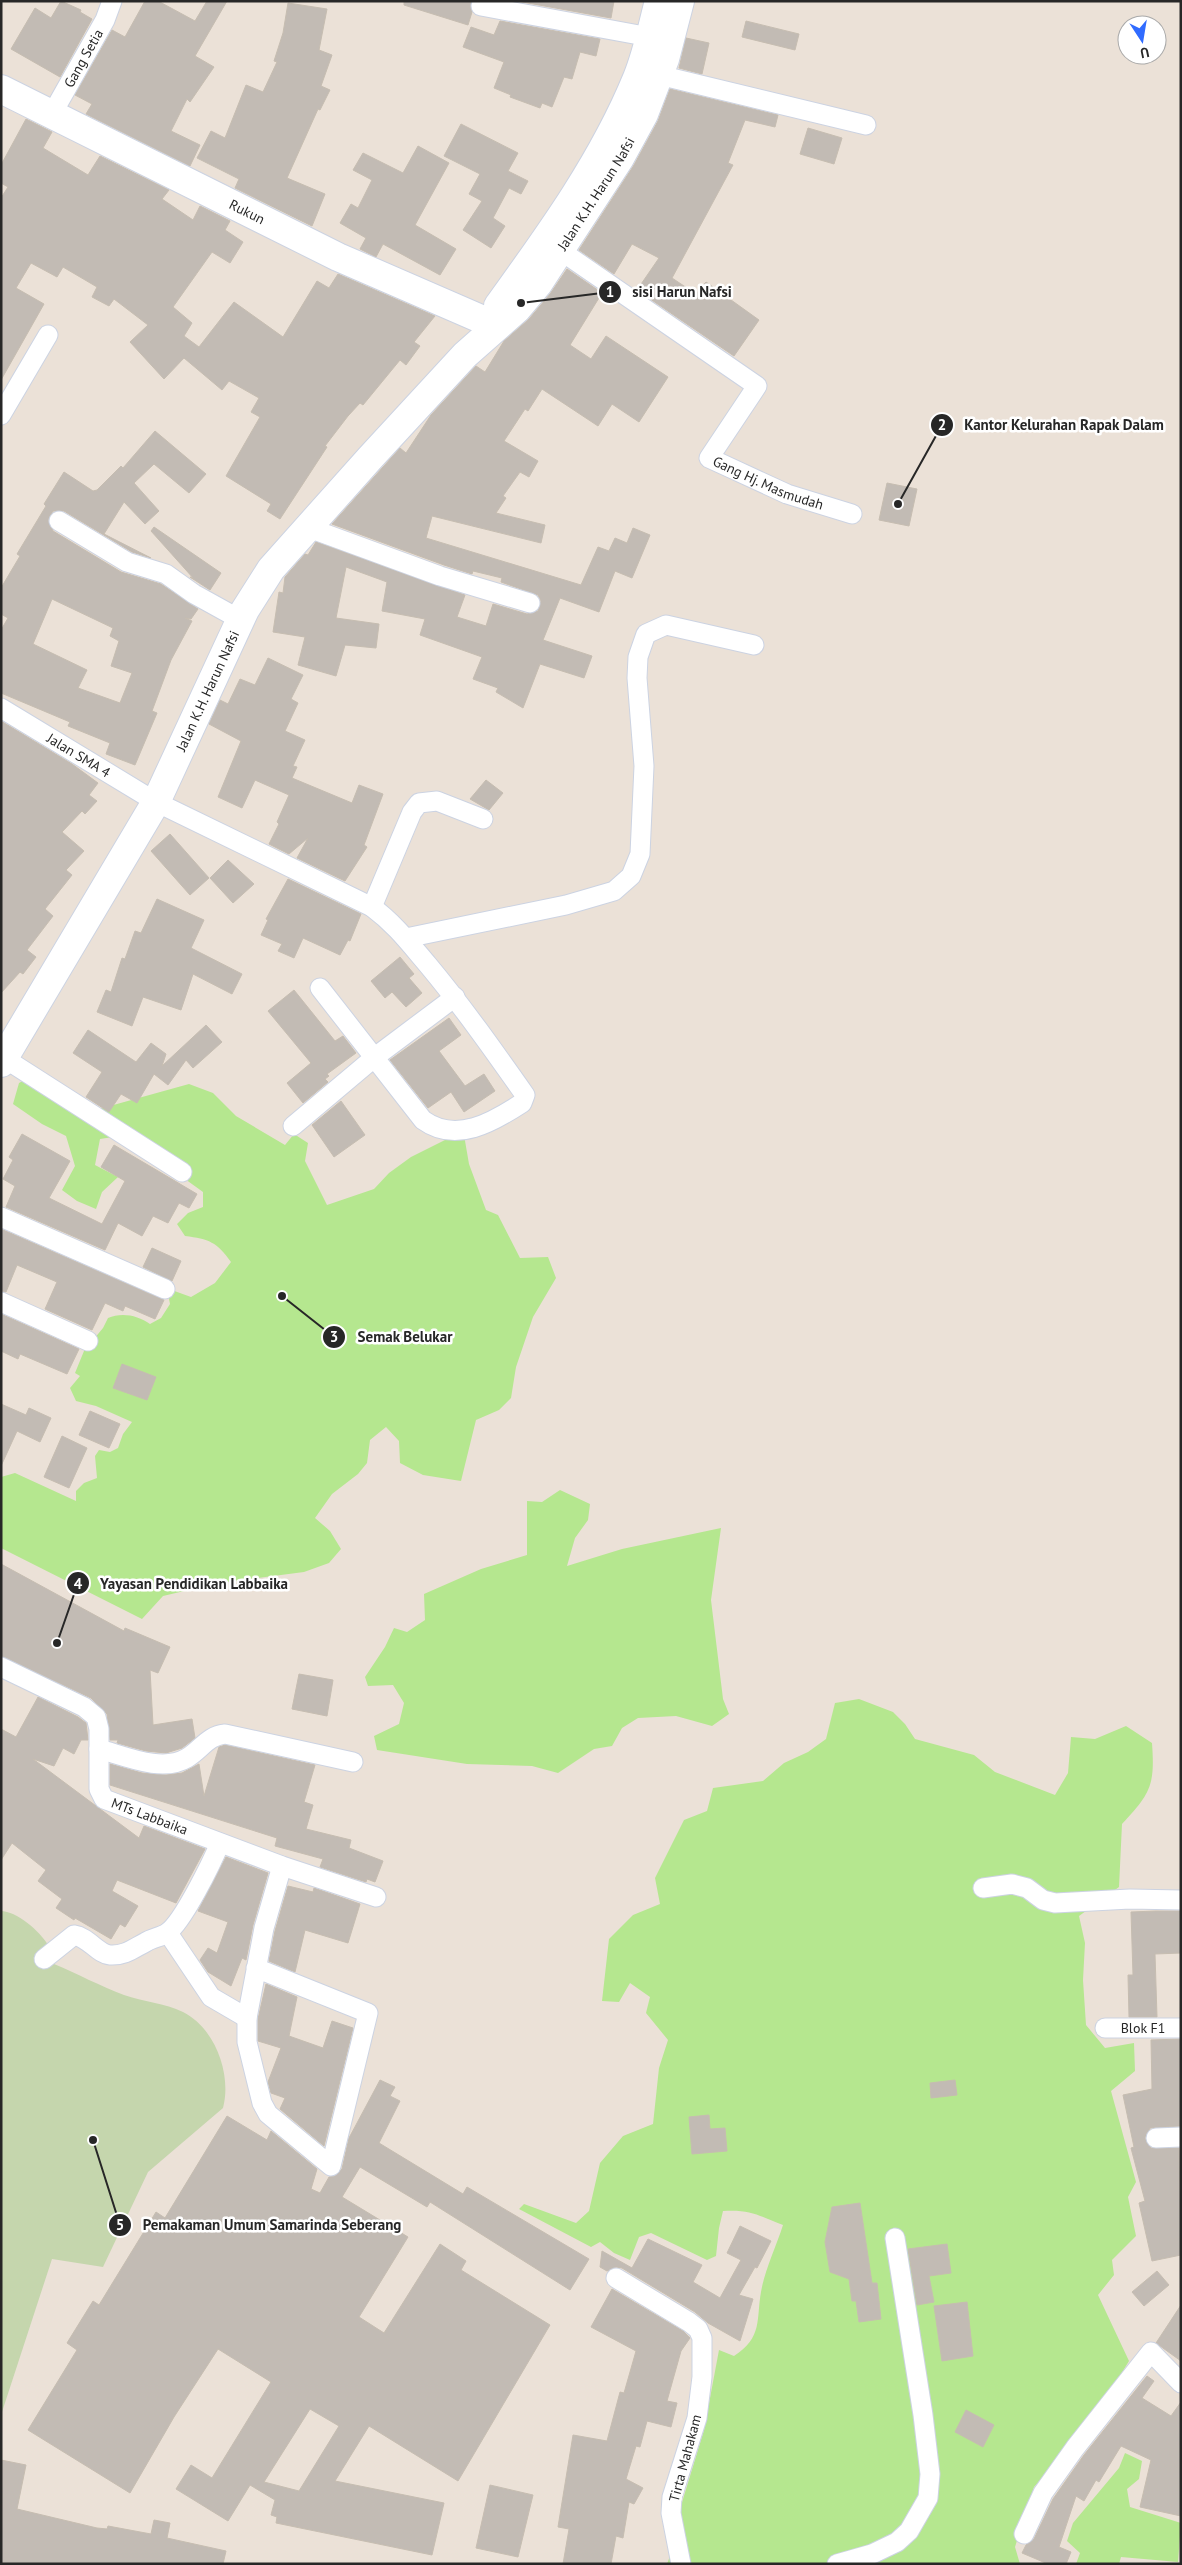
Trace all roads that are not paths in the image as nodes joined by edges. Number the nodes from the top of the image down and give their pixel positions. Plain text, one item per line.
1 (112, 1) edge
2 (659, 1) edge
3 (680, 1) edge
4 (481, 6) dead end
5 (655, 56) junction
6 (1, 90) edge
7 (52, 114) junction
8 (866, 126) dead end
9 (561, 252) junction
10 (492, 324) junction
11 (48, 335) dead end
12 (1, 415) edge
13 (852, 514) dead end
14 (59, 521) dead end
15 (309, 528) junction
16 (530, 603) dead end
17 (243, 615) junction
18 (754, 645) dead end
19 (1, 708) edge
20 (156, 802) junction
21 (483, 819) dead end
22 (372, 907) junction
23 (406, 938) junction
24 (320, 988) dead end
25 (455, 998) junction
26 (375, 1057) junction
27 (2, 1061) edge
28 (293, 1126) dead end
29 (182, 1172) dead end
30 (1, 1217) edge
31 (165, 1289) dead end
32 (1, 1302) edge
33 (88, 1341) dead end
34 (1, 1667) edge
35 (99, 1750) junction
36 (353, 1762) dead end
37 (220, 1843) junction
38 (282, 1866) junction
39 (982, 1888) dead end
40 (376, 1897) dead end
41 (1181, 1900) edge
42 (168, 1933) junction
43 (44, 1959) dead end
44 (256, 1968) junction
45 (247, 2018) junction
46 (1105, 2028) dead end
47 (1181, 2028) edge
48 (1181, 2137) edge
49 (1156, 2138) dead end
50 (895, 2238) dead end
51 (616, 2278) dead end
52 (1181, 2383) edge
53 (1024, 2534) dead end
54 (681, 2564) edge
55 (837, 2564) edge

1 - 7 street, Gang Setia
2 - 5 main road, Jalan K.H. Harun Nafsi
3 - 5 main road, Jalan K.H. Harun Nafsi
4 - 5 street
5 - 8 street
5 - 9 main road, Jalan K.H. Harun Nafsi
5 - 10 main road, Jalan K.H. Harun Nafsi
6 - 7 main road, Rukun
7 - 10 main road, Rukun
9 - 10 main road, Jalan K.H. Harun Nafsi
9 - 13 street, Gang Hj. Masmudah
10 - 15 main road, Jalan K.H. Harun Nafsi
11 - 12 street
14 - 17 street
15 - 16 street
15 - 17 main road, Jalan K.H. Harun Nafsi
17 - 20 main road, Jalan K.H. Harun Nafsi
18 - 23 street
19 - 20 street, Jalan SMA 4
20 - 22 street, Jalan SMA 4
20 - 27 main road, Jalan K.H. Harun Nafsi
21 - 22 street
22 - 23 street, Jalan SMA 4
23 - 25 street, Jalan SMA 4
24 - 26 street
25 - 26 street
25 - 26 street, Jalan SMA 4
26 - 28 street
27 - 29 street
30 - 31 street
32 - 33 street
34 - 35 street, MTs Labbaika
35 - 36 street
35 - 37 street, MTs Labbaika
37 - 38 street, MTs Labbaika
37 - 42 street
38 - 40 street, MTs Labbaika
38 - 44 street
39 - 41 street
42 - 43 street
42 - 45 street
44 - 45 street
44 - 45 street
46 - 47 street, Blok F1
48 - 49 street
50 - 55 street
51 - 54 street, Tirta Mahakam
52 - 53 street

